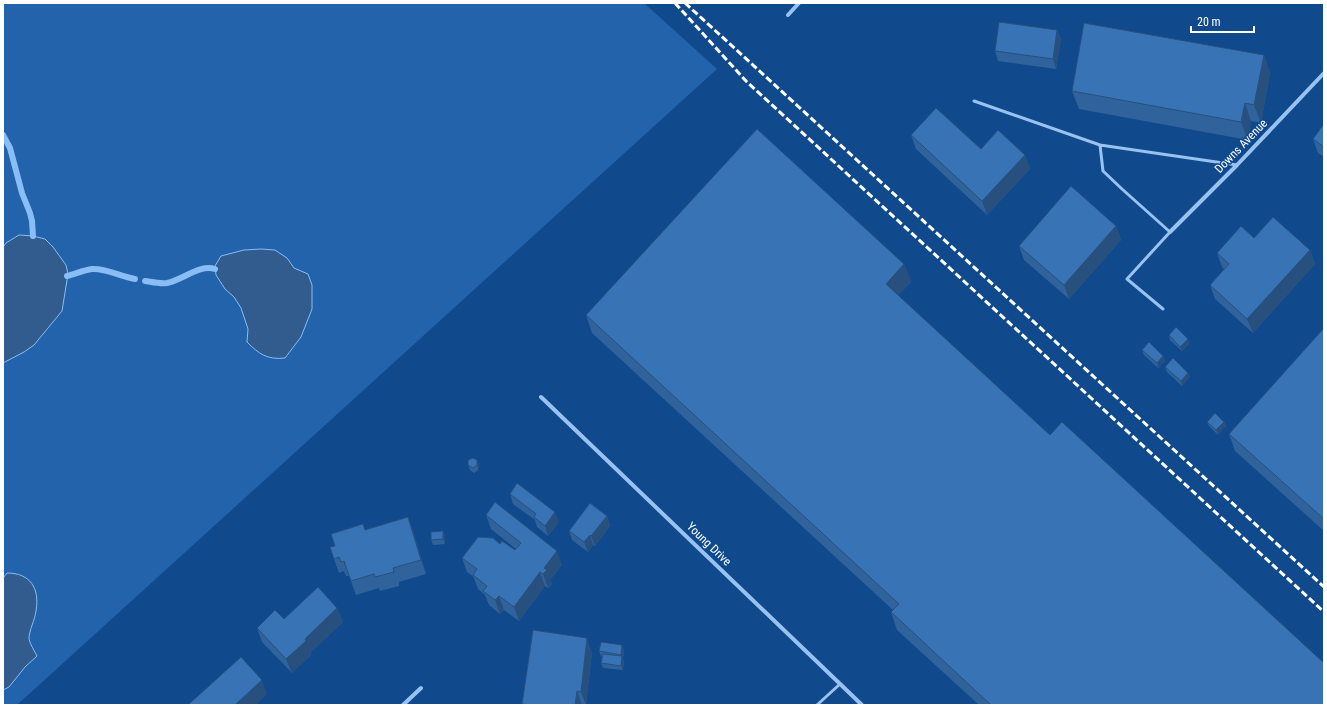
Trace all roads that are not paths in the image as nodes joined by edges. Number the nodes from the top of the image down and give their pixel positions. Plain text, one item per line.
1 (799, 3) edge
2 (788, 15) dead end
3 (1324, 73) edge
4 (974, 101) dead end
5 (1100, 145) junction
6 (1238, 165) junction
7 (1170, 232) junction
8 (1163, 309) dead end
9 (541, 397) dead end
10 (840, 684) junction
11 (421, 688) dead end
12 (403, 705) edge
13 (817, 705) edge
14 (862, 705) edge

1 - 2 street
3 - 6 street, Downs Avenue
4 - 5 lane
5 - 6 lane
5 - 7 lane
6 - 7 street, Downs Avenue
7 - 8 lane
9 - 10 street, Young Drive
10 - 13 lane
10 - 14 street, Young Drive
11 - 12 street

